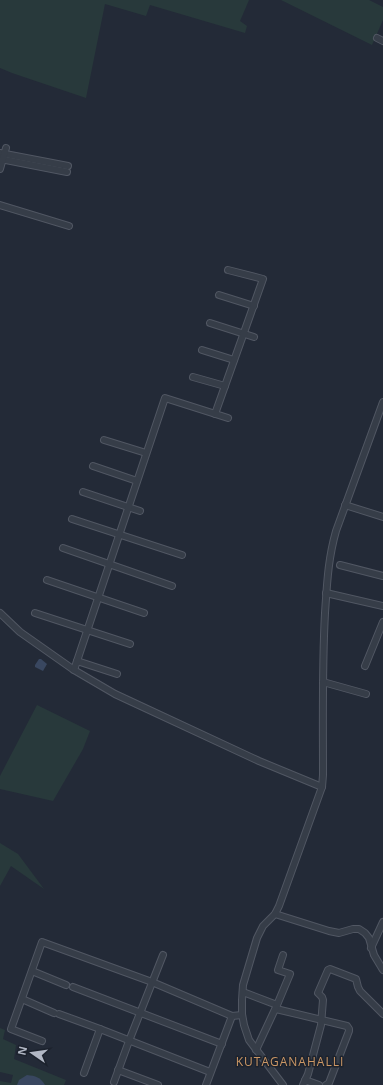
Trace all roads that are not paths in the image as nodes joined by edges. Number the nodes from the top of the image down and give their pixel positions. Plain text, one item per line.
1 (3, 155) edge
2 (0, 169) edge
3 (68, 169) dead end
4 (0, 206) edge
5 (69, 226) dead end
6 (228, 270) dead end
7 (219, 295) dead end
8 (254, 306) junction
9 (210, 323) dead end
10 (244, 334) junction
11 (254, 337) dead end
12 (202, 350) dead end
13 (234, 360) junction
14 (193, 377) dead end
15 (225, 386) junction
16 (383, 402) edge
17 (215, 414) junction
18 (228, 418) dead end
19 (104, 440) dead end
20 (146, 453) junction
21 (93, 466) dead end
22 (137, 481) junction
23 (83, 492) dead end
24 (345, 505) junction
25 (128, 507) junction
26 (140, 511) dead end
27 (383, 517) edge
28 (72, 519) dead end
29 (119, 534) junction
30 (63, 548) dead end
31 (182, 555) dead end
32 (109, 564) junction
33 (340, 565) dead end
34 (383, 576) edge
35 (47, 580) dead end
36 (172, 586) dead end
37 (326, 593) junction
38 (98, 597) junction
39 (383, 606) edge
40 (0, 613) edge
41 (35, 613) dead end
42 (144, 613) dead end
43 (383, 622) edge
44 (88, 630) junction
45 (130, 644) dead end
46 (77, 661) junction
47 (365, 666) dead end
48 (74, 670) junction
49 (117, 674) dead end
50 (323, 682) junction
51 (366, 694) dead end
52 (322, 787) junction
53 (275, 914) junction
54 (383, 922) edge
55 (371, 948) junction
56 (163, 955) dead end
57 (282, 955) dead end
58 (383, 970) edge
59 (32, 971) junction
60 (152, 982) junction
61 (66, 985) dead end
62 (73, 987) dead end
63 (243, 992) junction
64 (22, 1000) junction
65 (276, 1007) junction
66 (140, 1013) junction
67 (383, 1014) edge
68 (242, 1015) junction
69 (232, 1016) junction
70 (321, 1020) junction
71 (100, 1029) junction
72 (129, 1041) junction
73 (42, 1042) dead end
74 (222, 1044) junction
75 (256, 1050) junction
76 (118, 1070) junction
77 (210, 1072) junction
78 (84, 1073) dead end
79 (114, 1082) dead end
80 (304, 1083) edge
81 (158, 1085) edge
82 (206, 1085) edge
83 (283, 1085) edge
84 (319, 1085) edge
85 (326, 1085) edge

1 - 2 street
1 - 3 street
4 - 5 street
6 - 8 street
7 - 8 street
8 - 10 street
9 - 10 street
10 - 11 street
10 - 13 street
12 - 13 street
13 - 15 street
14 - 15 street
15 - 17 street
16 - 24 street
17 - 18 street
17 - 20 street
19 - 20 street
20 - 22 street
21 - 22 street
22 - 25 street
23 - 25 street
24 - 27 street
24 - 37 street
25 - 26 street
25 - 29 street
28 - 29 street
29 - 31 street
29 - 32 street
30 - 32 street
32 - 36 street
32 - 38 street
33 - 34 street
35 - 38 street
37 - 39 street
37 - 50 street
38 - 42 street
38 - 44 street
40 - 48 street
41 - 44 street
43 - 47 street
44 - 45 street
44 - 46 street
46 - 48 street
46 - 49 street
48 - 52 street
50 - 51 street
50 - 52 street
52 - 53 street
53 - 55 street
53 - 63 street
54 - 55 street
55 - 58 street
56 - 60 street
57 - 65 street
59 - 60 street
59 - 61 street
59 - 64 street
60 - 66 street
60 - 69 street
62 - 66 street
63 - 65 street
63 - 68 street
64 - 71 street
64 - 73 street
65 - 70 street
65 - 75 street
66 - 72 street
66 - 74 street
67 - 70 street
68 - 69 street
68 - 75 street
69 - 74 street
70 - 80 street
70 - 85 street
71 - 72 street
71 - 78 street
72 - 76 street
72 - 77 street
74 - 77 street
75 - 83 street
76 - 79 street
76 - 81 street
77 - 82 street
80 - 84 street

